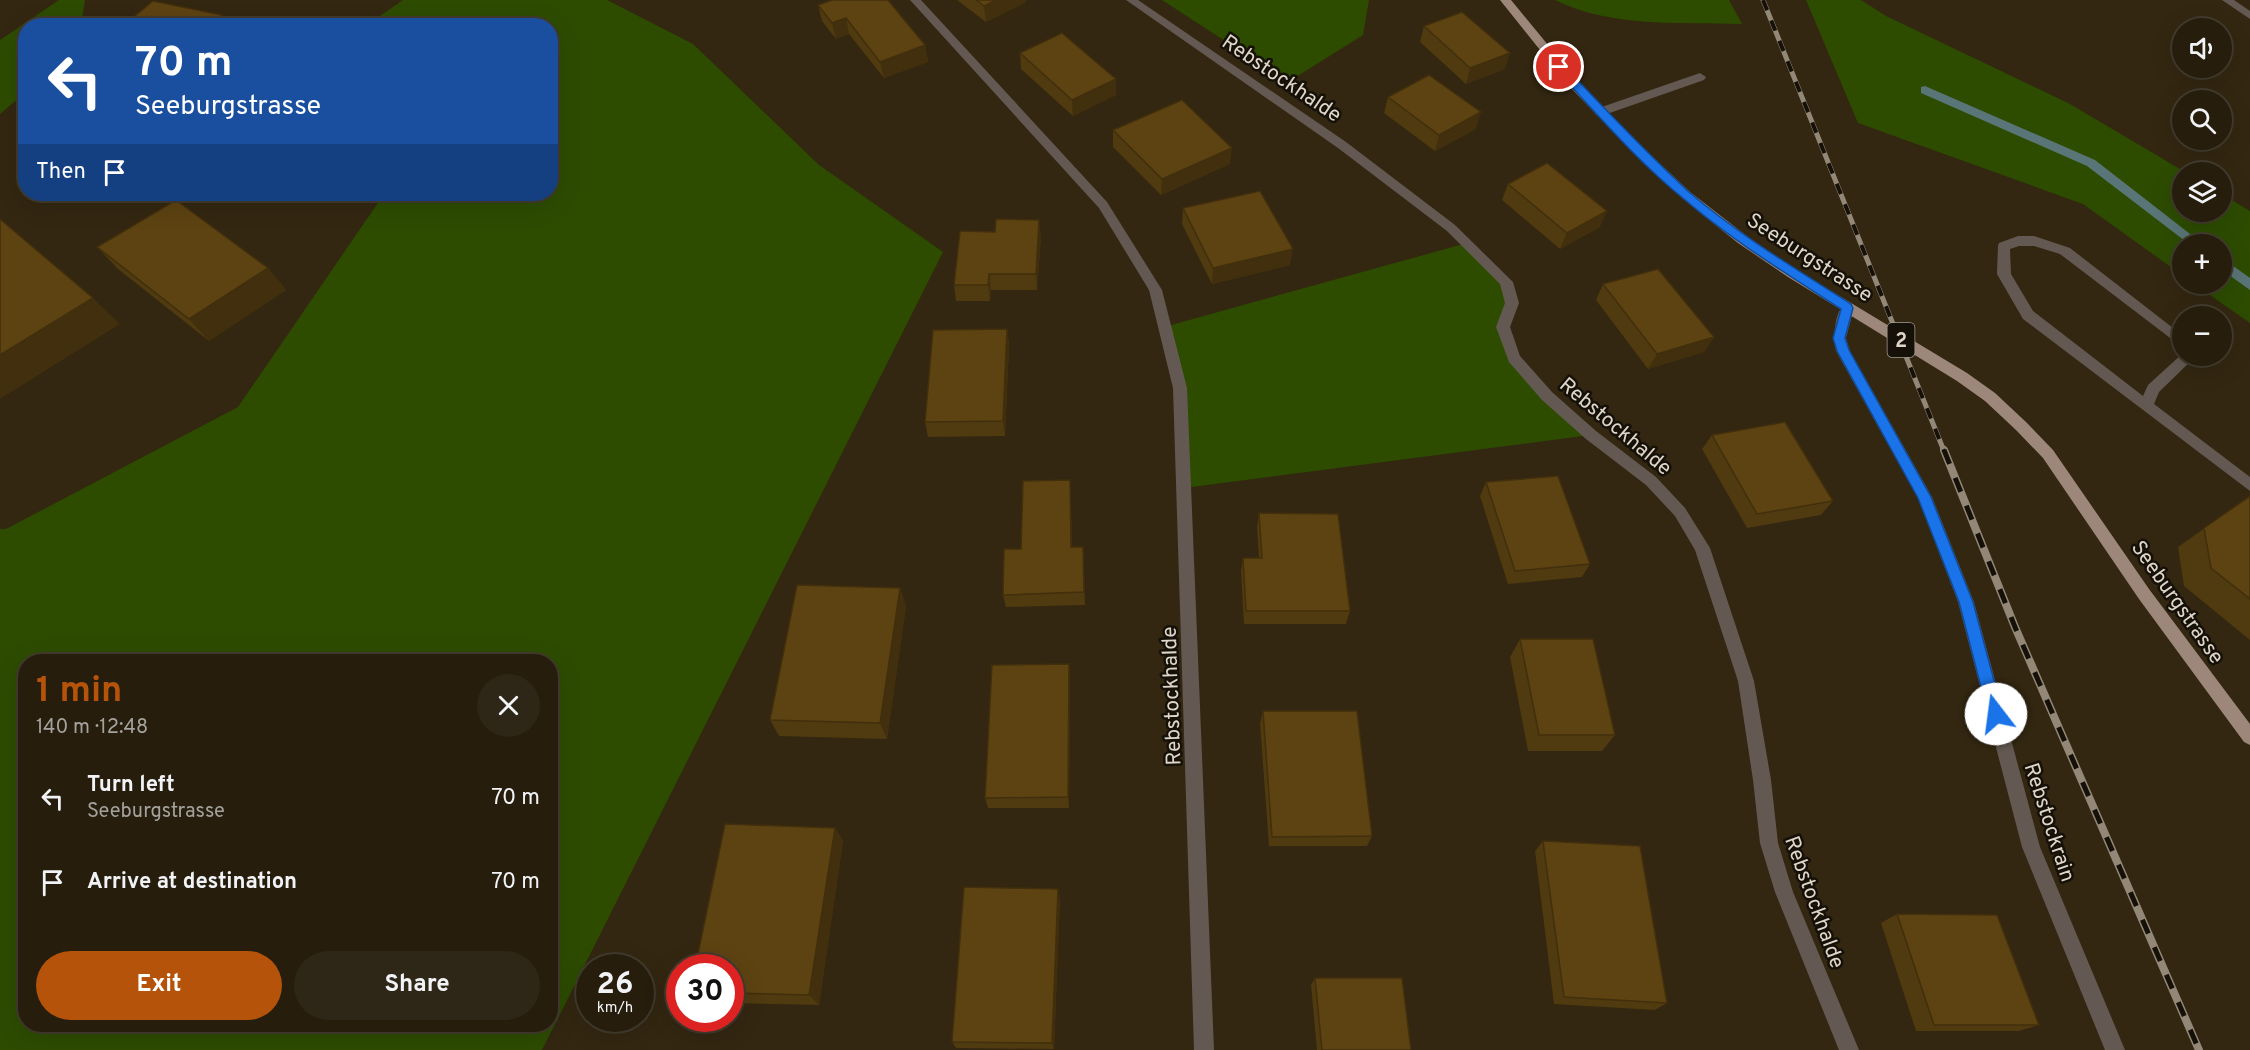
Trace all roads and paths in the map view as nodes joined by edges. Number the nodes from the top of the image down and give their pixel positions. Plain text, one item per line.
1 (915, 0) edge
2 (1131, 0) edge
3 (1505, 0) edge
4 (2227, 0) edge
5 (199, 16) edge
6 (2250, 16) edge
7 (207, 18) edge
8 (1700, 77) dead end
9 (1600, 112) junction
10 (1847, 308) junction
11 (2172, 334) edge
12 (2178, 366) edge
13 (2146, 405) junction
14 (2250, 484) edge
15 (2250, 737) edge
16 (1204, 1050) edge
17 (1850, 1050) edge
18 (2115, 1050) edge

1 - 16 street, Rebstockhalde
2 - 17 street, Rebstockhalde
3 - 9 main road, Seeburgstrasse / 2
4 - 6 street
5 - 7 street
8 - 9 street
9 - 10 main road, Seeburgstrasse / 2
10 - 15 main road, Seeburgstrasse / 2
10 - 18 street, Rebstockrain
11 - 13 street
12 - 13 street
13 - 14 street

